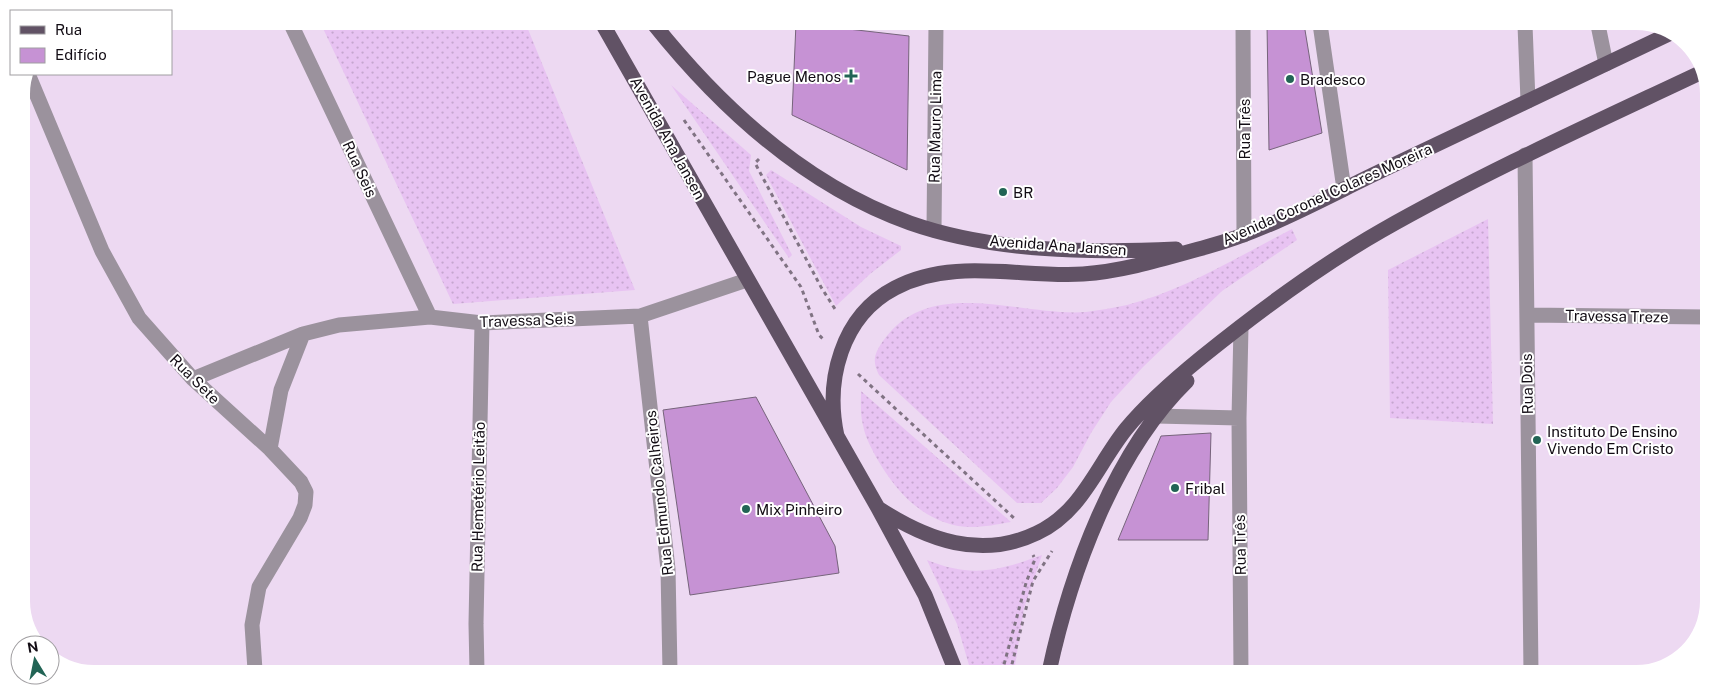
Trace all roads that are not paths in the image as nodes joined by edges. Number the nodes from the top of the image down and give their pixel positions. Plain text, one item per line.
1 (294, 30) edge
2 (606, 30) edge
3 (659, 30) edge
4 (936, 30) edge
5 (1243, 30) edge
6 (1321, 30) edge
7 (1525, 30) edge
8 (1599, 30) edge
9 (1664, 36) edge
10 (1606, 64) junction
11 (1697, 74) edge
12 (31, 81) edge
13 (1528, 101) junction
14 (1525, 155) junction
15 (1344, 189) junction
16 (934, 230) junction
17 (1244, 235) junction
18 (1207, 247) junction
19 (747, 280) junction
20 (1527, 315) junction
21 (640, 316) junction
22 (430, 317) junction
23 (1700, 317) edge
24 (482, 323) junction
25 (1241, 327) junction
26 (303, 334) junction
27 (193, 379) junction
28 (1156, 416) junction
29 (1239, 418) junction
30 (837, 436) junction
31 (270, 449) junction
32 (878, 508) junction
33 (254, 665) edge
34 (477, 665) edge
35 (670, 665) edge
36 (953, 665) edge
37 (1050, 665) edge
38 (1242, 665) edge
39 (1531, 665) edge

1 - 22 street, Rua Seis
2 - 19 main road, Avenida Ana Jansen
3 - 16 main road, Avenida Ana Jansen
4 - 16 street, Rua Mauro Lima
5 - 17 street, Rua Três
6 - 15 street
7 - 13 street
8 - 10 street
9 - 10 main road, Avenida Coronel Colares Moreira
10 - 13 main road, Avenida Coronel Colares Moreira
11 - 14 main road
12 - 27 street, Rua Sete
13 - 15 main road, Avenida Coronel Colares Moreira
14 - 20 street, Rua Dois
14 - 25 main road
15 - 17 main road, Avenida Coronel Colares Moreira
16 - 18 main road, Avenida Ana Jansen
17 - 18 main road, Avenida Coronel Colares Moreira
18 - 30 main road, Avenida Coronel Colares Moreira
19 - 21 street, Travessa Seis
19 - 30 main road, Avenida Ana Jansen
20 - 23 street, Travessa Treze
20 - 39 street, Rua Dois
21 - 24 street, Travessa Seis
21 - 35 street, Rua Edmundo Calheiros
22 - 24 street, Travessa Seis
22 - 26 street, Travessa Seis
24 - 34 street, Rua Hemetério Leitão
25 - 28 main road
25 - 29 street, Rua Três
25 - 32 main road
26 - 27 street, Travessa Seis
26 - 31 street
27 - 31 street, Rua Sete
28 - 29 street
28 - 37 main road
29 - 38 street, Rua Três
30 - 32 main road, Avenida Ana Jansen
31 - 33 street, Rua Sete
32 - 36 main road, Avenida Ana Jansen

